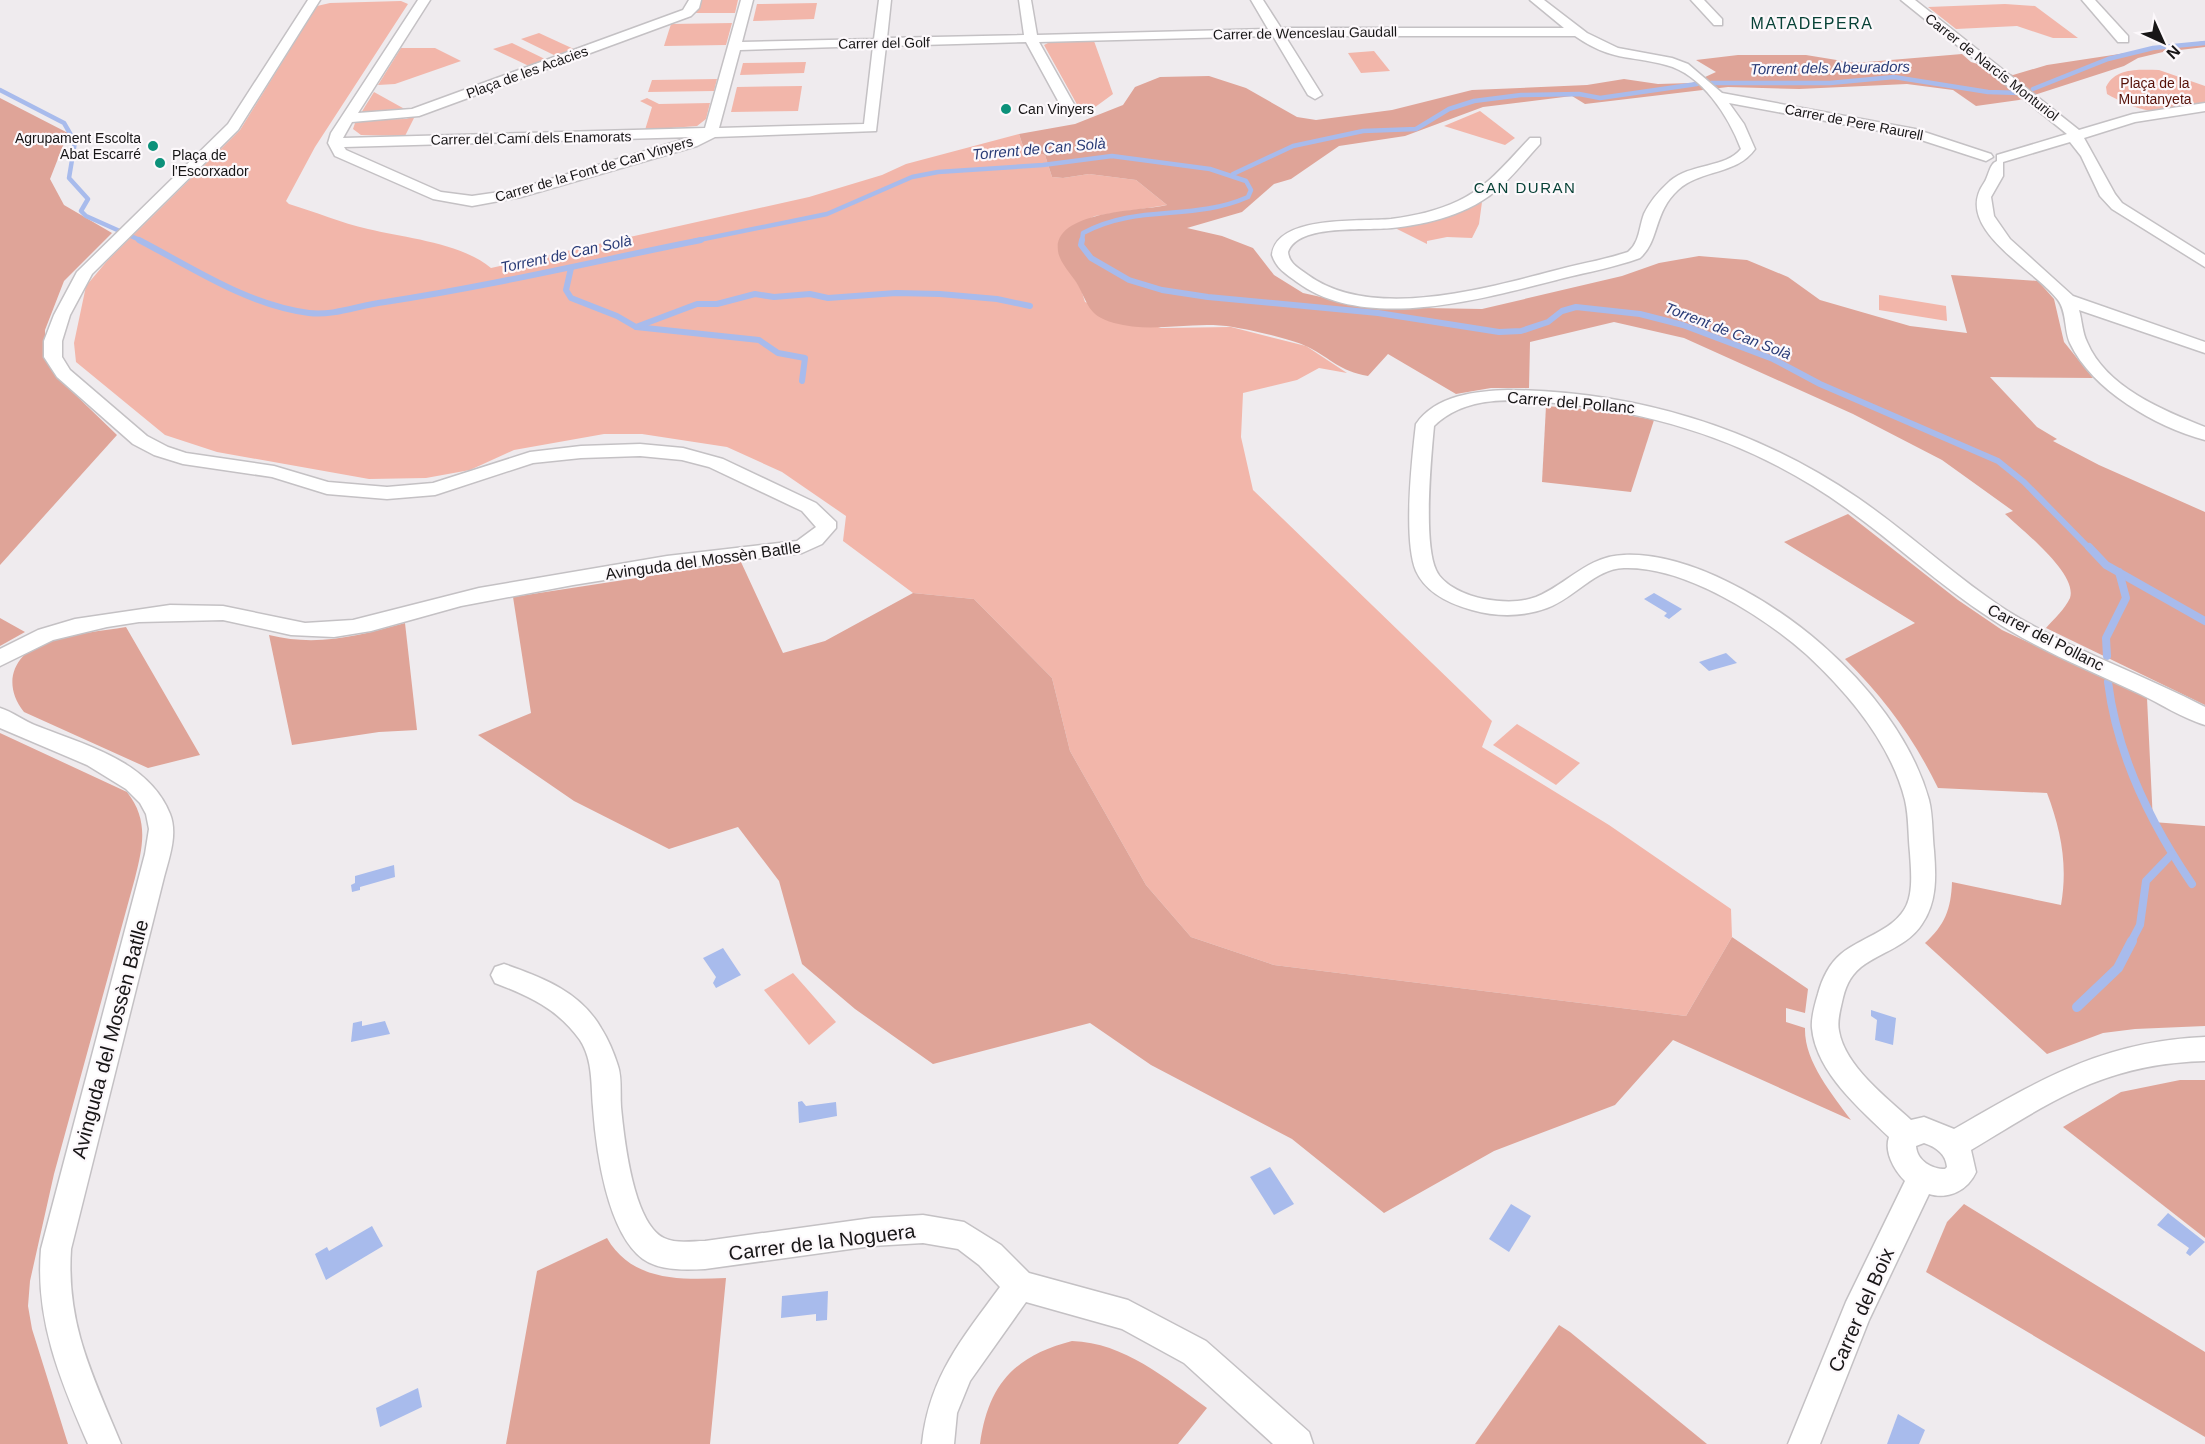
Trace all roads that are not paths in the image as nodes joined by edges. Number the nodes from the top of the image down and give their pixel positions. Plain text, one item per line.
1 (314, 0) edge
2 (424, 0) edge
3 (696, 0) edge
4 (747, 0) edge
5 (885, 0) edge
6 (1025, 0) edge
7 (1257, 0) edge
8 (1536, 0) edge
9 (1697, 0) edge
10 (1907, 0) edge
11 (2088, 0) edge
12 (1718, 22) dead end
13 (1277, 32) junction
14 (1580, 32) junction
15 (1031, 39) junction
16 (2123, 39) dead end
17 (880, 42) junction
18 (736, 46) junction
19 (1315, 95) dead end
20 (1719, 97) junction
21 (2205, 107) edge
22 (1069, 108) dead end
23 (348, 118) junction
24 (711, 134) junction
25 (2076, 134) junction
26 (1535, 141) dead end
27 (335, 143) junction
28 (1995, 160) junction
29 (2205, 262) edge
30 (2067, 300) junction
31 (2205, 348) edge
32 (2205, 434) edge
33 (0, 658) edge
34 (0, 716) edge
35 (2205, 717) edge
36 (504, 975) dead end
37 (2205, 1050) edge
38 (1907, 1135) junction
39 (1953, 1146) junction
40 (1922, 1177) junction
41 (1020, 1285) junction
42 (105, 1444) edge
43 (938, 1444) edge
44 (1297, 1444) edge
45 (1804, 1444) edge

1 - 33 street, Avinguda del Mossèn Batlle
2 - 23 street
3 - 23 street, Plaça de les Acàcies
4 - 18 street
5 - 17 street
6 - 15 street
7 - 13 street
8 - 14 street
9 - 12 street
10 - 25 street, Carrer de Narcís Monturiol
11 - 16 street
13 - 14 street, Carrer de Wenceslau Gaudall
13 - 15 street, Carrer de Wenceslau Gaudall
13 - 19 street
14 - 20 street
15 - 17 street, Carrer del Golf
15 - 22 street
17 - 18 street, Carrer del Golf
17 - 24 street, Carrer del Camí dels Enamorats
18 - 24 street
20 - 26 street
20 - 28 street, Carrer de Pere Raurell
21 - 25 street
23 - 27 street
24 - 27 street, Carrer del Camí dels Enamorats
24 - 27 street, Carrer de la Font de Can Vinyers
25 - 28 street
25 - 29 street
28 - 30 street
30 - 31 street
30 - 32 street
34 - 42 street, Avinguda del Mossèn Batlle
35 - 38 street, Carrer del Pollanc
36 - 41 street, Carrer de la Noguera
37 - 39 street
38 - 39 street
38 - 40 street
39 - 40 street
40 - 45 street, Carrer del Boix
41 - 43 street
41 - 44 street, Carrer de la Noguera

